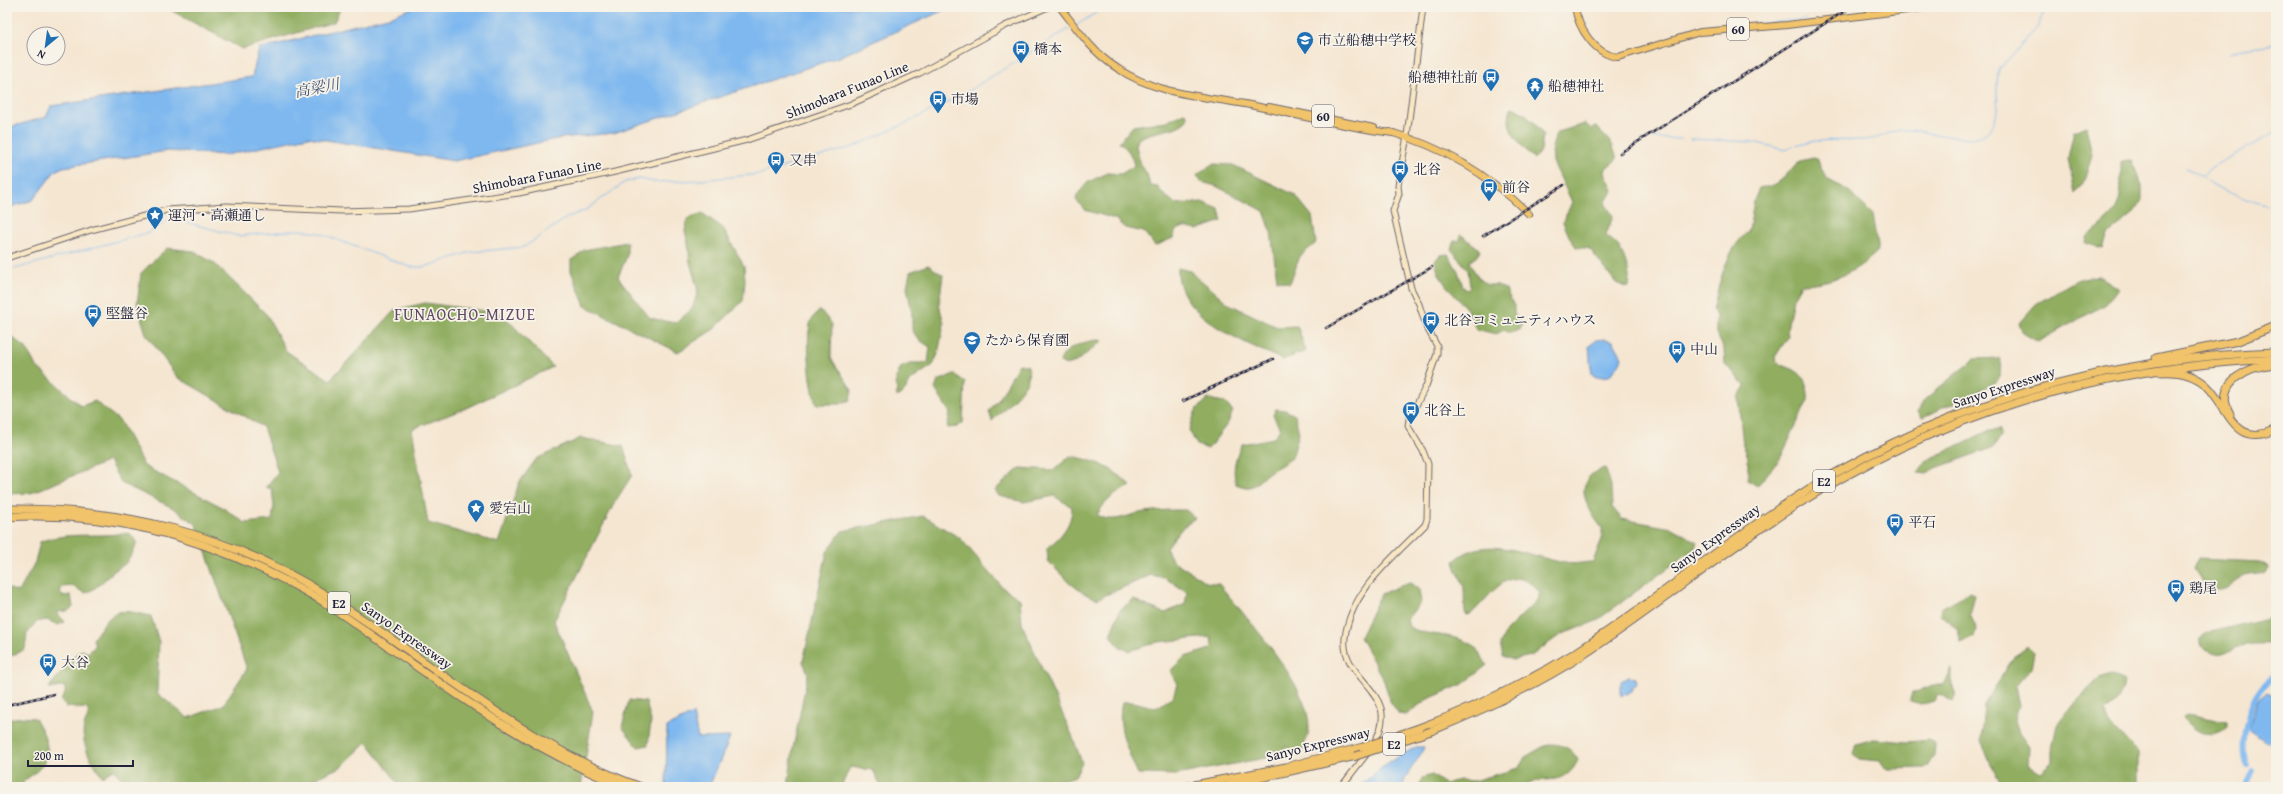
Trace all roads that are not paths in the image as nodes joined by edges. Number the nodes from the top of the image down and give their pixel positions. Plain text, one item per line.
1 (1048, 7) edge
2 (1060, 7) edge
3 (1423, 7) edge
4 (1575, 7) edge
5 (1931, 7) edge
6 (1407, 136) junction
7 (1529, 214) dead end
8 (7, 258) edge
9 (2276, 326) edge
10 (2276, 352) edge
11 (2276, 359) edge
12 (2276, 364) edge
13 (2131, 373) junction
14 (2079, 378) junction
15 (2276, 425) edge
16 (2276, 429) edge
17 (7, 509) edge
18 (7, 517) edge
19 (640, 786) edge
20 (624, 787) edge
21 (1184, 787) edge
22 (1221, 787) edge
23 (1341, 787) edge

1 - 8 main road, Shimobara Funao Line
2 - 6 main road, 60
3 - 6 main road
4 - 5 main road, 60
6 - 7 main road, 60
6 - 23 main road
9 - 14 highway
10 - 14 highway, Sanyo Expressway / E2
11 - 13 highway, Sanyo Expressway / E2
12 - 15 highway
13 - 16 highway
13 - 22 highway, Sanyo Expressway / E2, bridge
14 - 21 highway, Sanyo Expressway / E2, bridge
17 - 19 highway, Sanyo Expressway / E2
18 - 20 highway, Sanyo Expressway / E2

